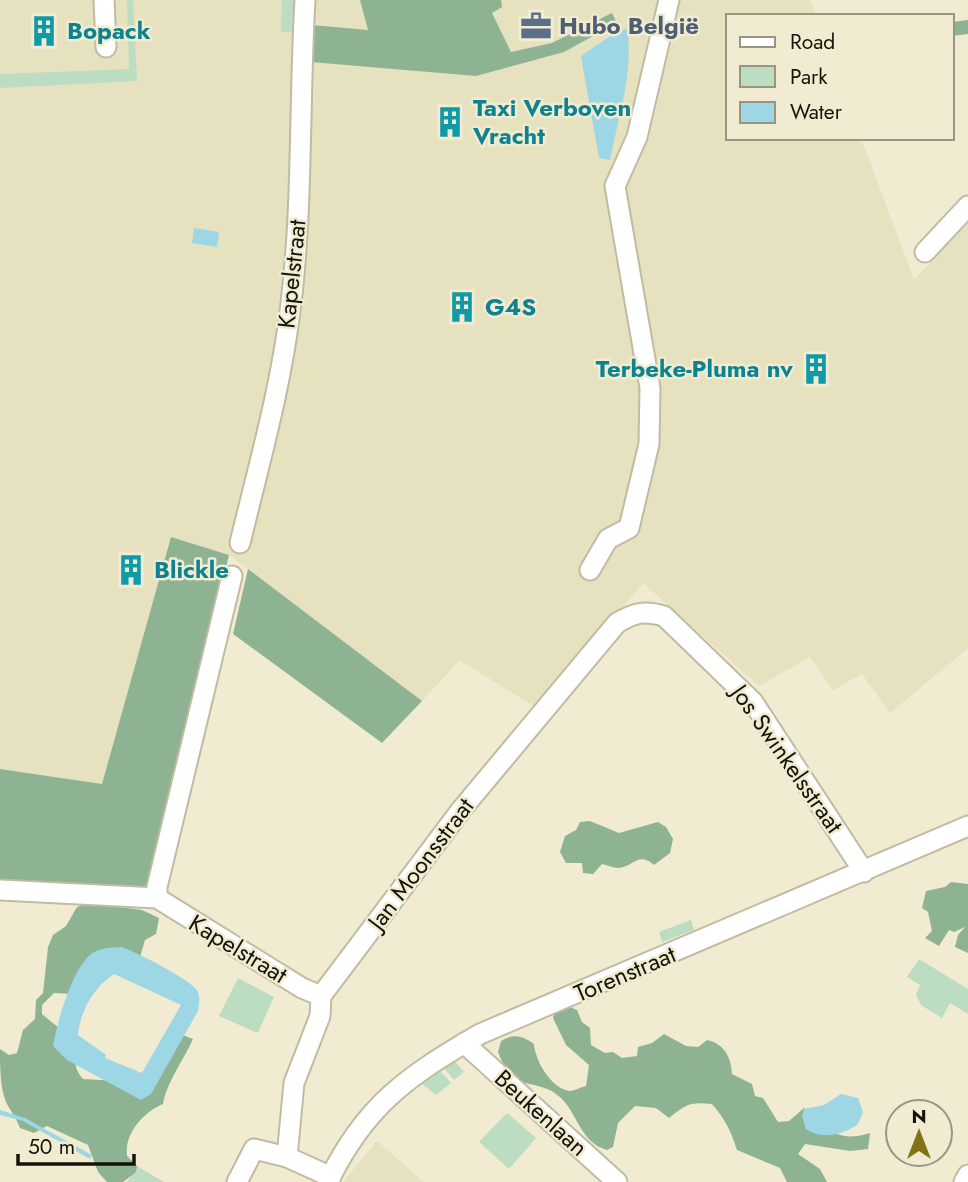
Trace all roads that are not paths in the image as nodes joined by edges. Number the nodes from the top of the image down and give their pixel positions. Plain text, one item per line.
1 (104, 0) edge
2 (306, 0) edge
3 (669, 0) edge
4 (106, 47) dead end
5 (968, 206) edge
6 (925, 252) dead end
7 (240, 543) dead end
8 (590, 570) dead end
9 (232, 576) dead end
10 (634, 613) joint
11 (968, 826) edge
12 (864, 872) junction
13 (0, 890) edge
14 (158, 898) junction
15 (321, 996) junction
16 (464, 1044) junction
17 (287, 1157) junction
18 (968, 1175) edge
19 (329, 1179) edge
20 (237, 1182) edge
21 (617, 1182) edge
22 (964, 1182) edge

1 - 4 street
2 - 7 street, Kapelstraat
3 - 8 street
5 - 6 street
9 - 14 street
10 - 12 street, Jos Swinkelsstraat
10 - 15 street, Jan Moonsstraat
11 - 12 street, Torenstraat
12 - 16 street, Torenstraat
13 - 14 street, Kapelstraat
14 - 15 street, Kapelstraat
15 - 17 street, Jan Moonsstraat
16 - 19 street, Torenstraat
16 - 21 street, Beukenlaan
17 - 19 street
17 - 20 street
18 - 22 street

